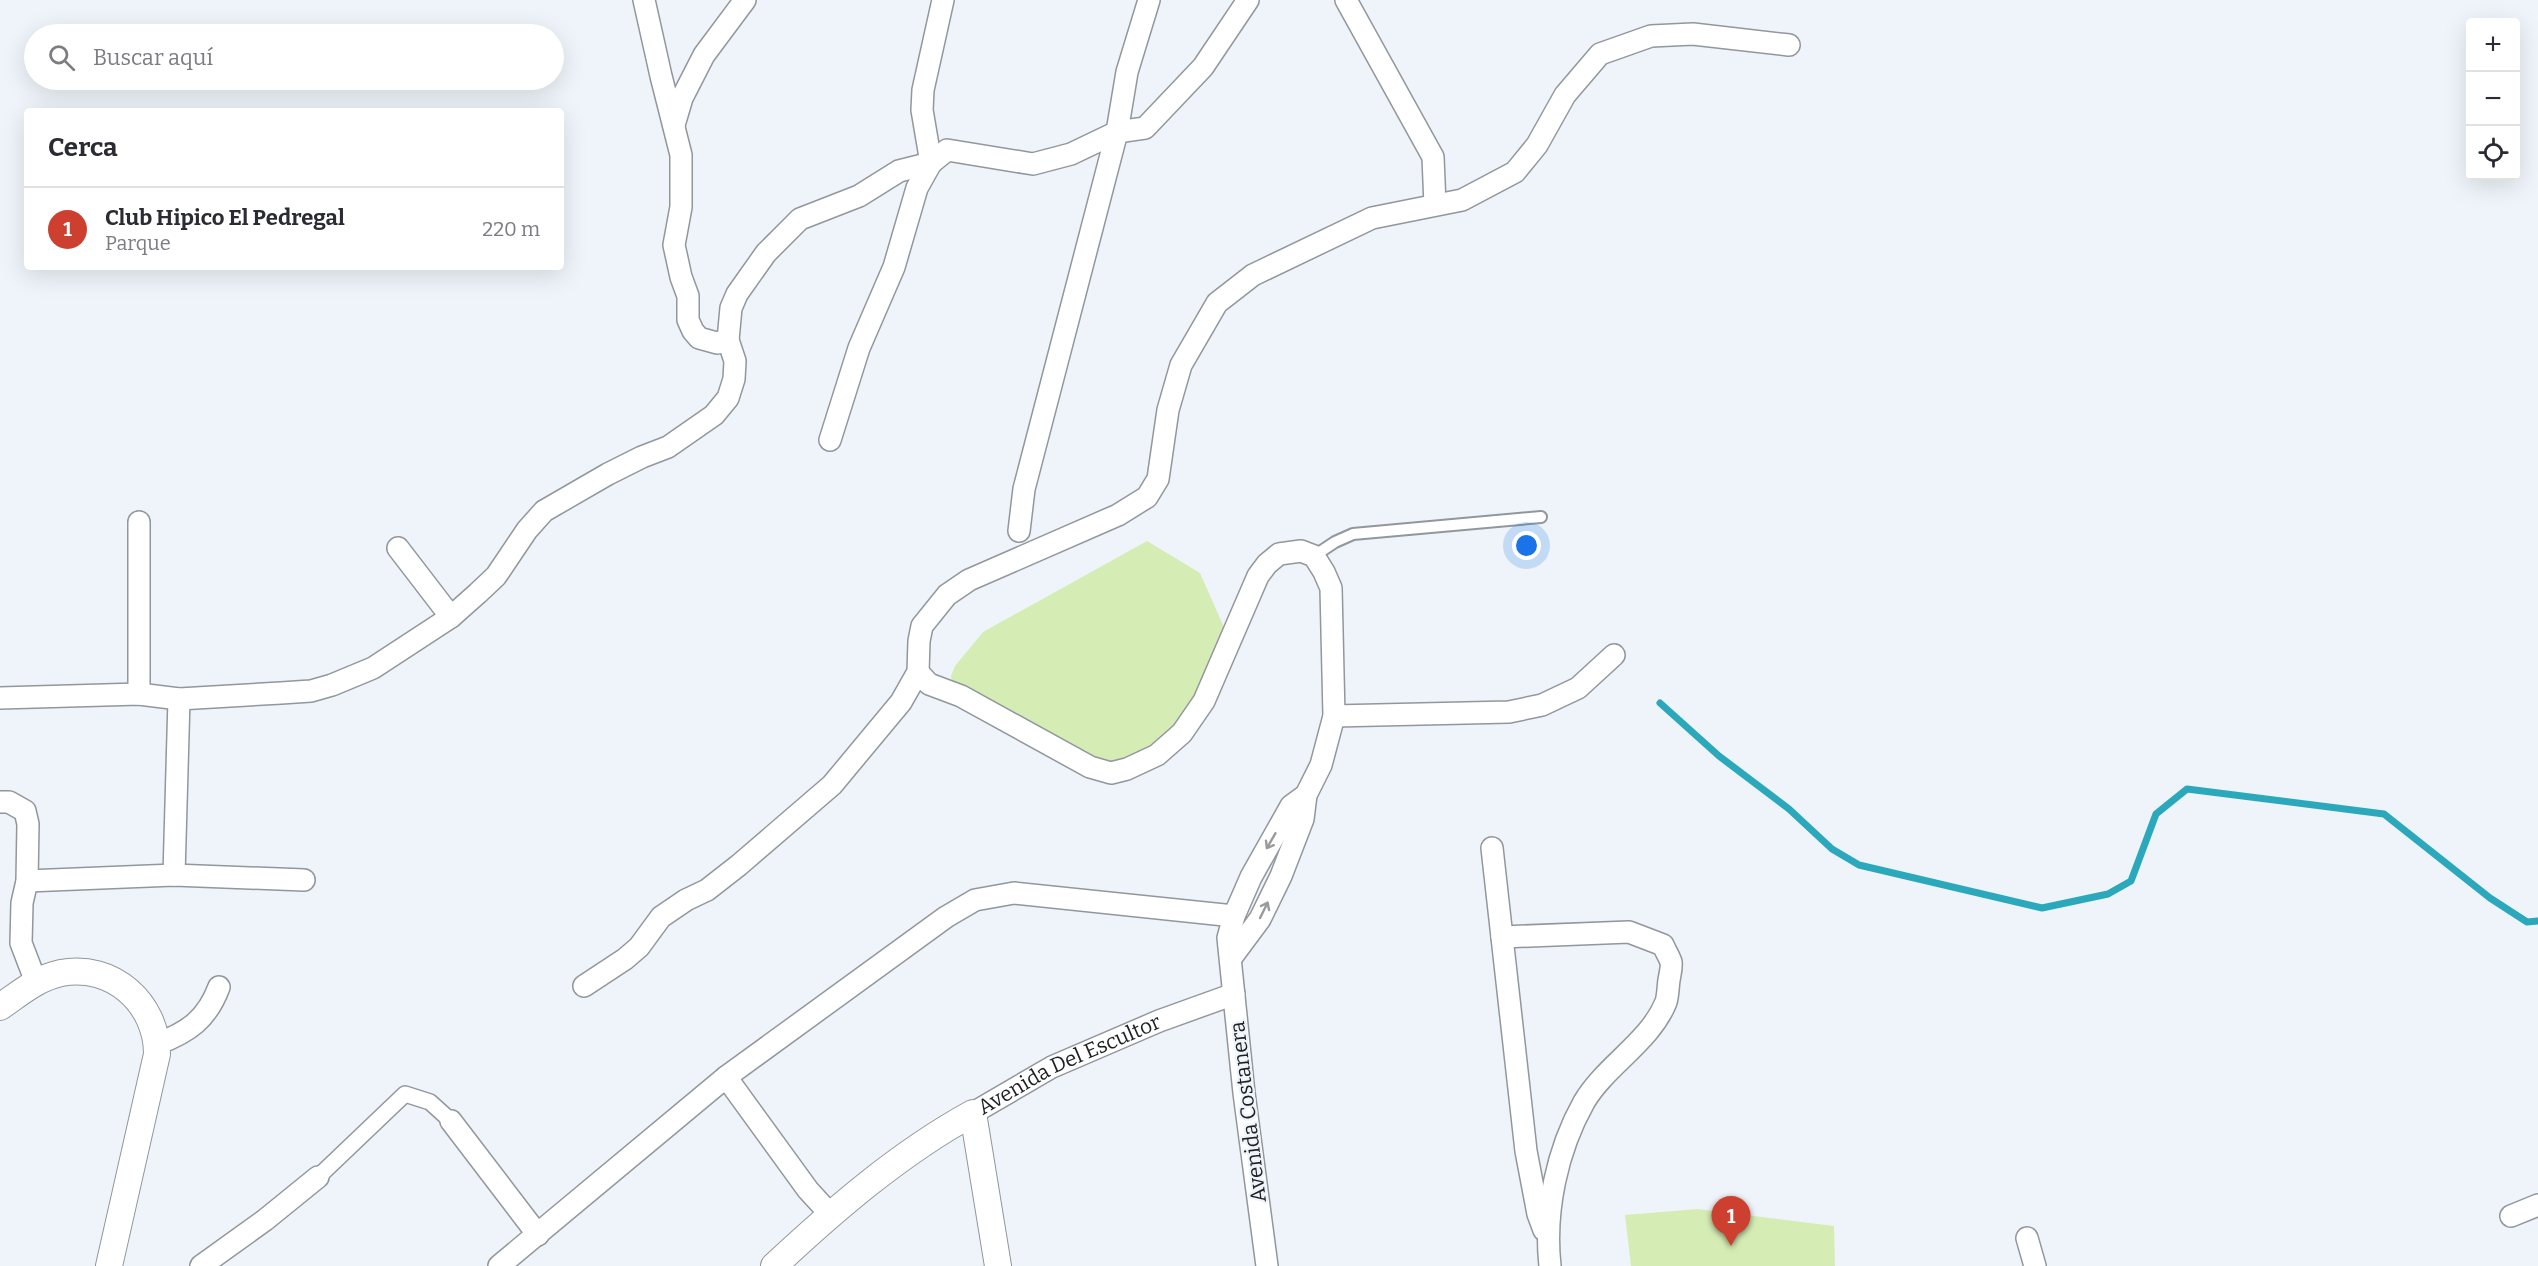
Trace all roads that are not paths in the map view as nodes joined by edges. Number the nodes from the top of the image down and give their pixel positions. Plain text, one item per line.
1 (644, 0) edge
2 (745, 0) edge
3 (944, 0) edge
4 (1149, 0) edge
5 (1248, 0) edge
6 (1346, 0) edge
7 (1789, 45) dead end
8 (674, 126) junction
9 (1118, 132) junction
10 (931, 163) junction
11 (1435, 205) junction
12 (728, 340) junction
13 (830, 440) dead end
14 (1541, 517) dead end
15 (139, 522) dead end
16 (1018, 531) dead end
17 (398, 548) dead end
18 (1314, 556) junction
19 (451, 617) junction
20 (1614, 655) dead end
21 (918, 672) junction
22 (139, 694) junction
23 (0, 698) edge
24 (179, 699) junction
25 (1334, 716) junction
26 (1306, 795) junction
27 (0, 802) edge
28 (1492, 848) dead end
29 (174, 875) junction
30 (304, 880) dead end
31 (27, 881) junction
32 (1234, 916) junction
33 (1502, 937) junction
34 (1231, 958) junction
35 (36, 982) junction
36 (584, 986) dead end
37 (219, 987) dead end
38 (1233, 994) junction
39 (0, 1007) edge
40 (158, 1044) junction
41 (726, 1077) junction
42 (973, 1113) junction
43 (451, 1121) joint
44 (318, 1177) joint
45 (2538, 1205) edge
46 (830, 1214) junction
47 (2511, 1216) dead end
48 (538, 1236) junction
49 (1547, 1237) junction
50 (2027, 1238) dead end
51 (110, 1266) edge
52 (201, 1266) edge
53 (499, 1266) edge
54 (774, 1266) edge
55 (998, 1266) edge
56 (1267, 1266) edge
57 (1550, 1266) edge
58 (2035, 1266) edge

1 - 8 street
2 - 8 street
3 - 10 street
4 - 9 street
5 - 9 street
6 - 11 street
7 - 11 street
8 - 12 street
9 - 10 street
9 - 16 street
10 - 12 street
10 - 13 street
11 - 21 street
12 - 19 street
14 - 18 lane
15 - 22 street
17 - 19 street
18 - 21 street
18 - 25 street
19 - 24 street
20 - 25 street
21 - 36 street
22 - 23 street
22 - 24 street
24 - 29 street
25 - 26 street
26 -> 32 street, Avenida Costanera
34 -> 26 street
27 - 31 street
28 - 33 street
29 - 30 street
29 - 31 street
31 - 35 street
32 - 34 street, Avenida Costanera
32 - 41 street
33 - 49 street
33 - 49 street
34 - 38 street, Avenida Costanera
35 - 39 street
35 - 40 street
37 - 40 street
38 - 42 street, Avenida Del Escultor
38 - 56 street, Avenida Costanera
40 - 51 street
41 - 46 street
41 - 48 street
42 - 46 street, Avenida Del Escultor
42 - 55 street
43 - 44 street
43 - 48 street
44 - 52 street
45 - 47 street
46 - 54 street, Avenida Del Escultor
48 - 53 street
49 - 57 street
50 - 58 street

